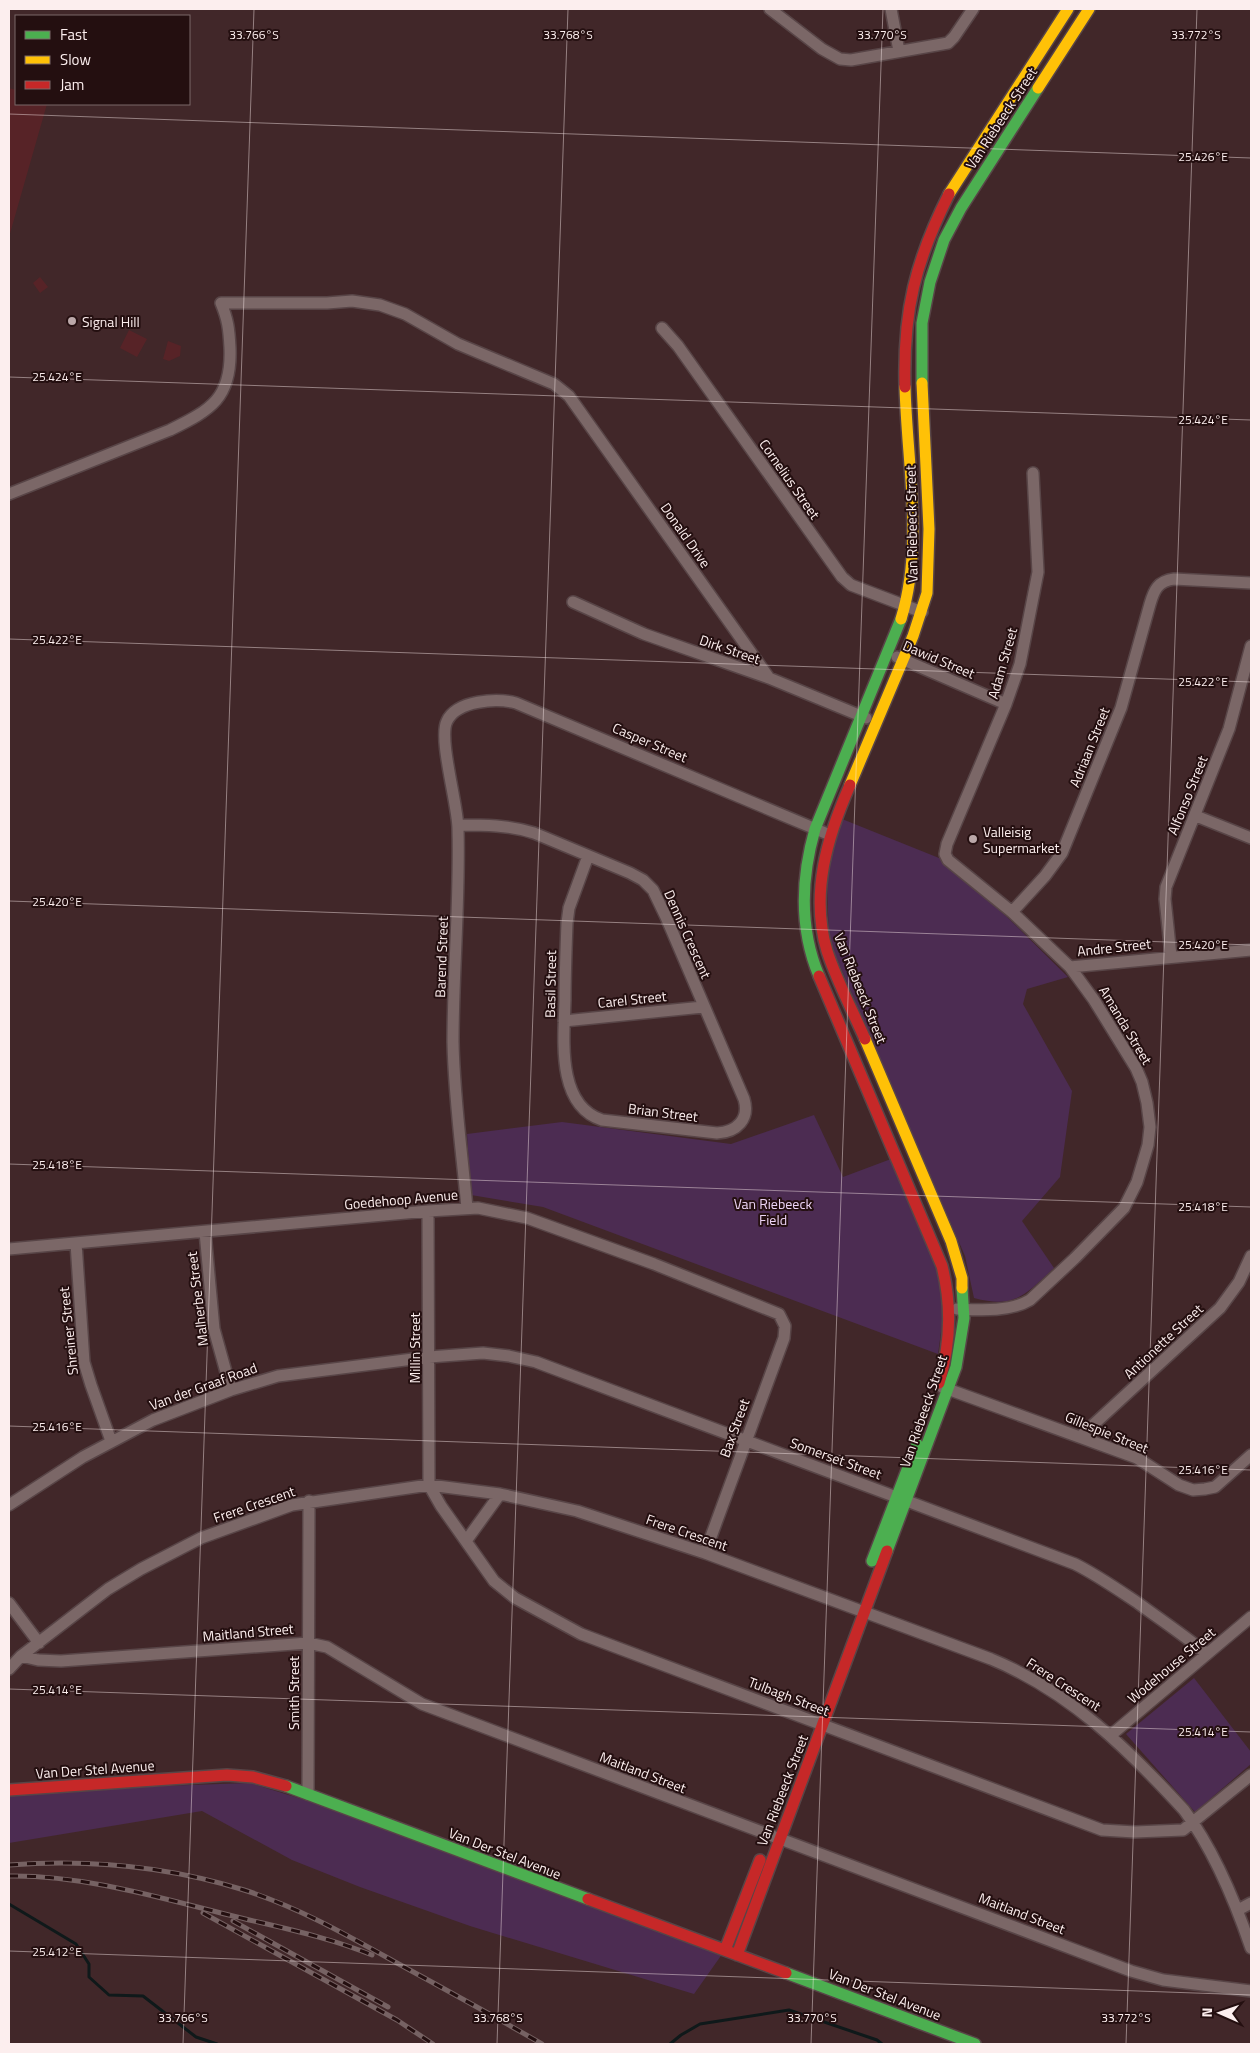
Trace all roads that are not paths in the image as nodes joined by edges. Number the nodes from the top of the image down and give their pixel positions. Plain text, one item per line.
1 (770, 9) edge
2 (892, 9) edge
3 (973, 9) edge
4 (1068, 9) edge
5 (1089, 9) edge
6 (899, 51) junction
7 (920, 254) junction
8 (937, 259) junction
9 (662, 328) dead end
10 (1033, 473) dead end
11 (9, 494) edge
12 (1251, 583) edge
13 (573, 602) dead end
14 (905, 606) junction
15 (922, 612) junction
16 (1251, 646) edge
17 (888, 653) junction
18 (904, 660) junction
19 (769, 678) junction
20 (1006, 704) junction
21 (454, 712) joint
22 (861, 716) junction
23 (877, 723) junction
24 (1196, 816) junction
25 (458, 825) junction
26 (815, 829) junction
27 (830, 835) junction
28 (1251, 838) edge
29 (945, 851) joint
30 (588, 856) junction
31 (1012, 912) junction
32 (1251, 950) edge
33 (1171, 956) junction
34 (1070, 967) junction
35 (703, 1007) junction
36 (564, 1021) junction
37 (585, 1111) joint
38 (737, 1128) joint
39 (467, 1208) junction
40 (428, 1211) junction
41 (205, 1232) junction
42 (76, 1243) junction
43 (9, 1249) edge
44 (1251, 1256) edge
45 (950, 1309) junction
46 (964, 1309) junction
47 (780, 1314) joint
48 (430, 1357) junction
49 (944, 1387) junction
50 (231, 1390) junction
51 (1081, 1436) junction
52 (746, 1440) junction
53 (111, 1441) junction
54 (1251, 1454) edge
55 (429, 1485) junction
56 (500, 1494) junction
57 (896, 1496) junction
58 (309, 1501) junction
59 (907, 1501) junction
60 (10, 1502) edge
61 (466, 1541) junction
62 (705, 1553) junction
63 (9, 1603) edge
64 (860, 1611) junction
65 (1251, 1617) edge
66 (39, 1642) junction
67 (308, 1643) junction
68 (1207, 1654) junction
69 (21, 1656) junction
70 (9, 1669) edge
71 (818, 1724) junction
72 (1111, 1735) junction
73 (1251, 1775) edge
74 (9, 1790) edge
75 (308, 1794) junction
76 (1194, 1822) junction
77 (774, 1837) junction
78 (756, 1888) junction
79 (1251, 1903) edge
80 (1238, 1910) junction
81 (1251, 1948) edge
82 (725, 1950) junction
83 (737, 1955) junction
84 (1251, 1991) edge
85 (975, 2044) edge

1 - 6 street
2 - 6 street
3 - 6 street
4 - 7 street, Van Riebeeck Street
5 - 8 street, Van Riebeeck Street
7 - 8 street
7 - 14 street, Van Riebeeck Street
8 - 15 street, Van Riebeeck Street
9 - 14 street, Cornelius Street
10 - 20 street, Adam Street
11 - 19 street, Donald Drive
12 - 31 street, Adriaan Street
13 - 19 street, Dirk Street
14 - 15 street, Cornelius Street
14 - 17 street, Van Riebeeck Street
15 - 18 street, Van Riebeeck Street
16 - 24 street, Alfonso Street
17 - 18 street, Dawid Street
17 - 22 street, Van Riebeeck Street
18 - 20 street, Dawid Street
18 - 23 street, Van Riebeeck Street
19 - 22 street, Dirk Street
20 - 29 street, Adam Street
21 - 25 street, Barend Street
21 - 26 street, Casper Street
22 - 23 street, Dirk Street
22 - 26 street, Van Riebeeck Street
23 - 27 street, Van Riebeeck Street
24 - 28 street
24 - 33 street, Alfonso Street
25 - 30 street, Dennis Crescent
25 - 39 street, Barend Street
26 - 27 street, Casper Street
26 - 45 street, Van Riebeeck Street
27 - 46 street, Van Riebeeck Street
29 - 31 street, Amanda Street
30 - 35 street, Dennis Crescent
30 - 36 street, Basil Street
31 - 34 street, Amanda Street
32 - 33 street, Andre Street
33 - 34 street, Andre Street
34 - 46 street, Amanda Street
35 - 36 street, Carel Street
35 - 38 street, Dennis Crescent
36 - 37 street, Basil Street
37 - 38 street, Brian Street
39 - 40 street, Goedehoop Avenue
39 - 47 street, Goedehoop Avenue
40 - 41 street, Goedehoop Avenue
40 - 48 street, Millin Street
41 - 42 street, Goedehoop Avenue
41 - 50 street, Malherbe Street
42 - 43 street, Goedehoop Avenue
42 - 53 street, Shreiner Street
44 - 51 street, Antionette Street
45 - 46 street, Amanda Street
45 - 49 street, Van Riebeeck Street
46 - 49 street, Van Riebeeck Street
47 - 52 street, Bax Street
48 - 50 street, Van der Graaf Road
48 - 52 street, Somerset Street
48 - 55 street, Millin Street
49 - 51 street, Gillespie Street
49 - 57 street, Van Riebeeck Street
49 - 59 street, Van Riebeeck Street
50 - 53 street, Van der Graaf Road
51 - 54 street, Gillespie Street
52 - 57 street, Somerset Street
52 - 62 street, Bax Street
53 - 60 street, Van der Graaf Road
55 - 56 street, Frere Crescent
55 - 58 street, Frere Crescent
55 - 61 street, Tulbagh Street
56 - 61 street
56 - 62 street, Frere Crescent
57 - 59 street, Somerset Street
57 - 64 street, Van Riebeeck Street
58 - 66 street, Frere Crescent
58 - 67 street, Smith Street
59 - 64 street, Van Riebeeck Street
59 - 68 street, Somerset Street
61 - 71 street, Tulbagh Street
62 - 64 street, Frere Crescent
63 - 66 street
64 - 71 street, Van Riebeeck Street
64 - 72 street, Frere Crescent
65 - 68 street, Wodehouse Street
66 - 69 street, Frere Crescent
67 - 69 street, Maitland Street
67 - 75 street, Smith Street
67 - 77 street, Maitland Street
68 - 72 street, Wodehouse Street
69 - 70 street, Frere Crescent
71 - 76 street, Tulbagh Street
71 - 77 street, Van Riebeeck Street
72 - 76 street, Frere Crescent
73 - 76 street, Tulbagh Street
74 - 75 street, Van Der Stel Avenue
75 - 82 street, Van Der Stel Avenue
76 - 80 street, Frere Crescent
77 - 78 street, Van Riebeeck Street
77 - 84 street, Maitland Street
78 - 82 street, Van Riebeeck Street
78 - 83 street, Van Riebeeck Street
79 - 80 street
80 - 81 street, Frere Crescent
82 - 83 street, Van Der Stel Avenue
83 - 85 street, Van Der Stel Avenue

